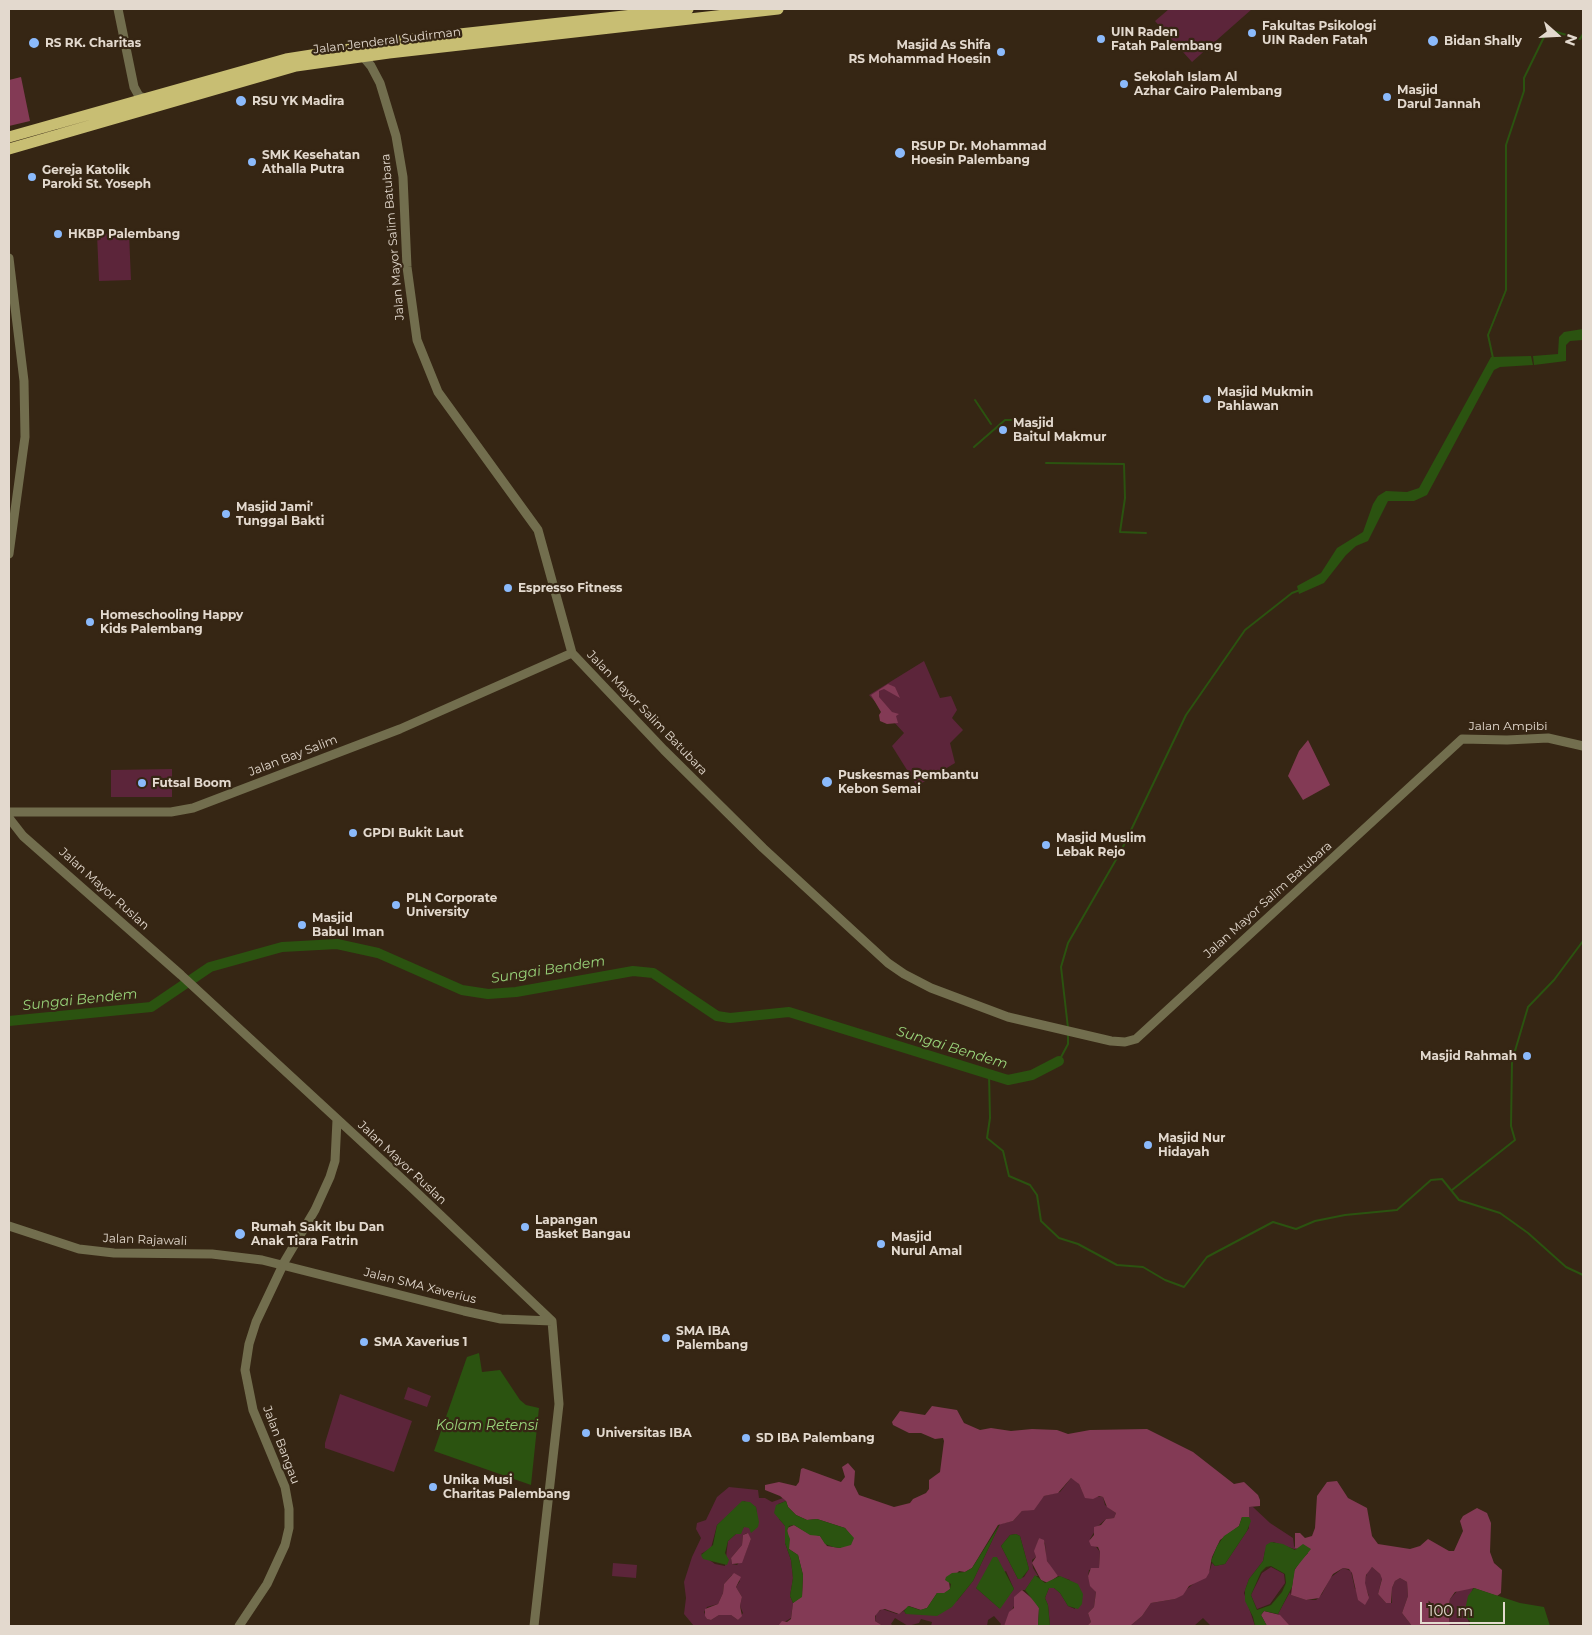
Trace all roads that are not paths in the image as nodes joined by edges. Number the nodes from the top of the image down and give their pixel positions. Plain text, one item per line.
1 (118, 9) edge
2 (778, 9) edge
3 (684, 13) edge
4 (360, 52) junction
5 (150, 102) junction
6 (9, 137) edge
7 (9, 149) edge
8 (9, 258) edge
9 (10, 269) edge
10 (10, 294) edge
11 (9, 554) edge
12 (572, 653) junction
13 (1462, 739) joint
14 (1583, 746) edge
15 (9, 812) edge
16 (9, 818) edge
17 (337, 1120) junction
18 (9, 1226) edge
19 (285, 1266) junction
20 (552, 1321) junction
21 (239, 1626) edge
22 (534, 1626) edge

1 - 5 street
2 - 3 highway, Jalan Jenderal Sudirman
3 - 4 highway, Jalan Jenderal Sudirman
4 - 5 highway, Jalan Jenderal Sudirman
4 - 12 street, Jalan Mayor Salim Batubara
5 - 6 highway, Jalan Jenderal Sudirman
5 - 7 highway, Jalan Jenderal Sudirman
8 - 9 street
9 - 10 street
10 - 11 street
12 - 13 street, Jalan Mayor Salim Batubara
12 - 15 street, Jalan Bay Salim
13 - 14 street, Jalan Ampibi
16 - 17 street, Jalan Mayor Ruslan
17 - 19 street, Jalan Bangau
17 - 20 street, Jalan Mayor Ruslan
18 - 19 street, Jalan Rajawali
19 - 20 street, Jalan SMA Xaverius
19 - 21 street, Jalan Bangau
20 - 22 street

